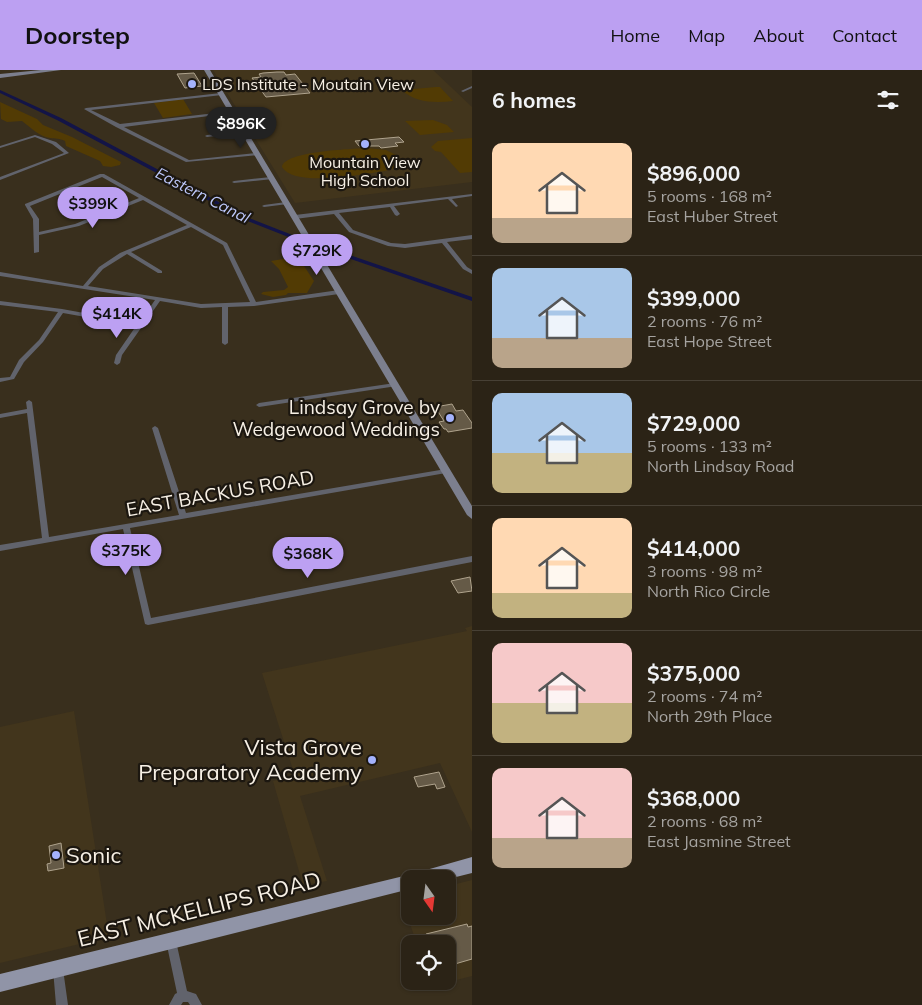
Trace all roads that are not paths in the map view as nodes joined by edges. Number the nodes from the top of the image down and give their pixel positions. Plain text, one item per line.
1 (58, 70) edge
2 (207, 70) edge
3 (0, 76) edge
4 (472, 87) edge
5 (463, 91) dead end
6 (221, 94) junction
7 (232, 112) junction
8 (118, 126) junction
9 (244, 132) junction
10 (207, 136) dead end
11 (0, 147) edge
12 (257, 154) junction
13 (1, 178) edge
14 (271, 178) junction
15 (234, 182) dead end
16 (472, 195) edge
17 (143, 198) junction
18 (449, 198) junction
19 (286, 203) junction
20 (391, 205) junction
21 (264, 206) dead end
22 (456, 206) dead end
23 (335, 212) junction
24 (397, 214) dead end
25 (294, 217) junction
26 (191, 225) junction
27 (36, 234) junction
28 (472, 237) edge
29 (443, 241) junction
30 (36, 252) dead end
31 (127, 252) junction
32 (160, 272) dead end
33 (472, 272) edge
34 (0, 274) edge
35 (86, 287) junction
36 (340, 292) junction
37 (158, 300) junction
38 (0, 303) edge
39 (254, 304) junction
40 (225, 306) junction
41 (62, 311) junction
42 (139, 325) junction
43 (225, 342) dead end
44 (117, 363) dead end
45 (0, 380) edge
46 (395, 385) junction
47 (29, 402) dead end
48 (259, 405) dead end
49 (29, 411) junction
50 (0, 416) edge
51 (155, 428) dead end
52 (446, 471) junction
53 (183, 515) junction
54 (472, 515) edge
55 (126, 526) junction
56 (46, 540) junction
57 (0, 548) edge
58 (472, 559) edge
59 (472, 865) edge
60 (453, 870) edge
61 (401, 883) edge
62 (171, 941) junction
63 (58, 969) junction
64 (0, 983) edge
65 (179, 1001) edge
66 (62, 1005) edge
67 (196, 1005) edge

1 - 3 main road
2 - 6 main road
4 - 5 street
6 - 7 main road
6 - 8 street
7 - 8 street
7 - 9 main road
8 - 12 street
9 - 10 street
9 - 12 main road
11 - 13 street
12 - 14 main road
14 - 15 street
14 - 19 main road
16 - 18 street
17 - 26 street
17 - 27 street
17 - 27 street
18 - 20 street
18 - 22 street
19 - 21 street
19 - 25 main road
20 - 23 street
20 - 24 street
23 - 25 street
23 - 29 street
25 - 36 main road
26 - 31 street
26 - 39 street
27 - 30 street
28 - 29 street
29 - 33 street
31 - 32 street
31 - 35 street
34 - 35 street
35 - 37 street
36 - 39 street
36 - 46 main road
37 - 40 street
37 - 42 street
38 - 41 street
39 - 40 street
40 - 43 street
41 - 42 street
41 - 45 street
42 - 44 street
46 - 48 street
46 - 52 main road
47 - 49 street
49 - 50 street
49 - 56 street
51 - 53 street
52 - 53 street, EAST BACKUS ROAD
52 - 54 main road
53 - 55 street, EAST BACKUS ROAD
55 - 56 street, EAST BACKUS ROAD
55 - 58 street
56 - 57 street, EAST BACKUS ROAD
59 - 60 main road
61 - 62 main road, EAST MCKELLIPS ROAD
62 - 63 main road, EAST MCKELLIPS ROAD
62 - 65 street
63 - 64 main road, EAST MCKELLIPS ROAD
63 - 66 street
65 - 67 street

